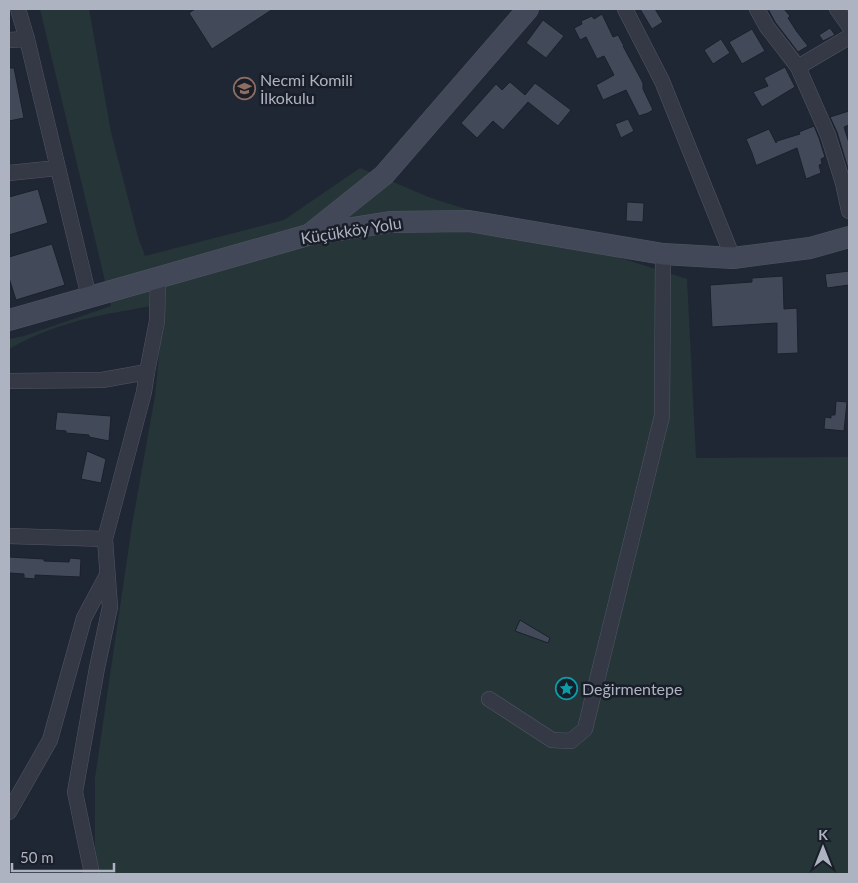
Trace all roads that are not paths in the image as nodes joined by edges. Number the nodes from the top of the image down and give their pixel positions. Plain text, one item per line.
1 (18, 9) edge
2 (528, 9) edge
3 (625, 9) edge
4 (757, 9) edge
5 (837, 9) edge
6 (849, 26) edge
7 (849, 37) edge
8 (26, 39) junction
9 (9, 40) edge
10 (798, 67) junction
11 (58, 168) junction
12 (9, 174) edge
13 (849, 211) edge
14 (308, 235) junction
15 (849, 237) edge
16 (663, 254) junction
17 (733, 258) junction
18 (158, 278) junction
19 (89, 297) junction
20 (9, 320) edge
21 (147, 372) junction
22 (9, 382) edge
23 (9, 536) edge
24 (105, 540) junction
25 (107, 573) junction
26 (489, 698) dead end
27 (9, 812) edge
28 (92, 874) edge

1 - 8 street
2 - 14 main road
3 - 17 street
4 - 10 street
5 - 6 street
7 - 10 street
8 - 9 street
8 - 11 street
10 - 13 street
11 - 12 street
11 - 19 street
14 - 16 main road, Küçükköy Yolu
14 - 18 main road, Küçükköy Yolu
15 - 17 main road, Küçükköy Yolu
16 - 17 main road, Küçükköy Yolu
16 - 26 street
18 - 19 main road, Küçükköy Yolu
18 - 21 street
19 - 20 main road, Küçükköy Yolu
21 - 22 street
21 - 24 street
23 - 24 street
24 - 25 street
25 - 27 street
25 - 28 street

